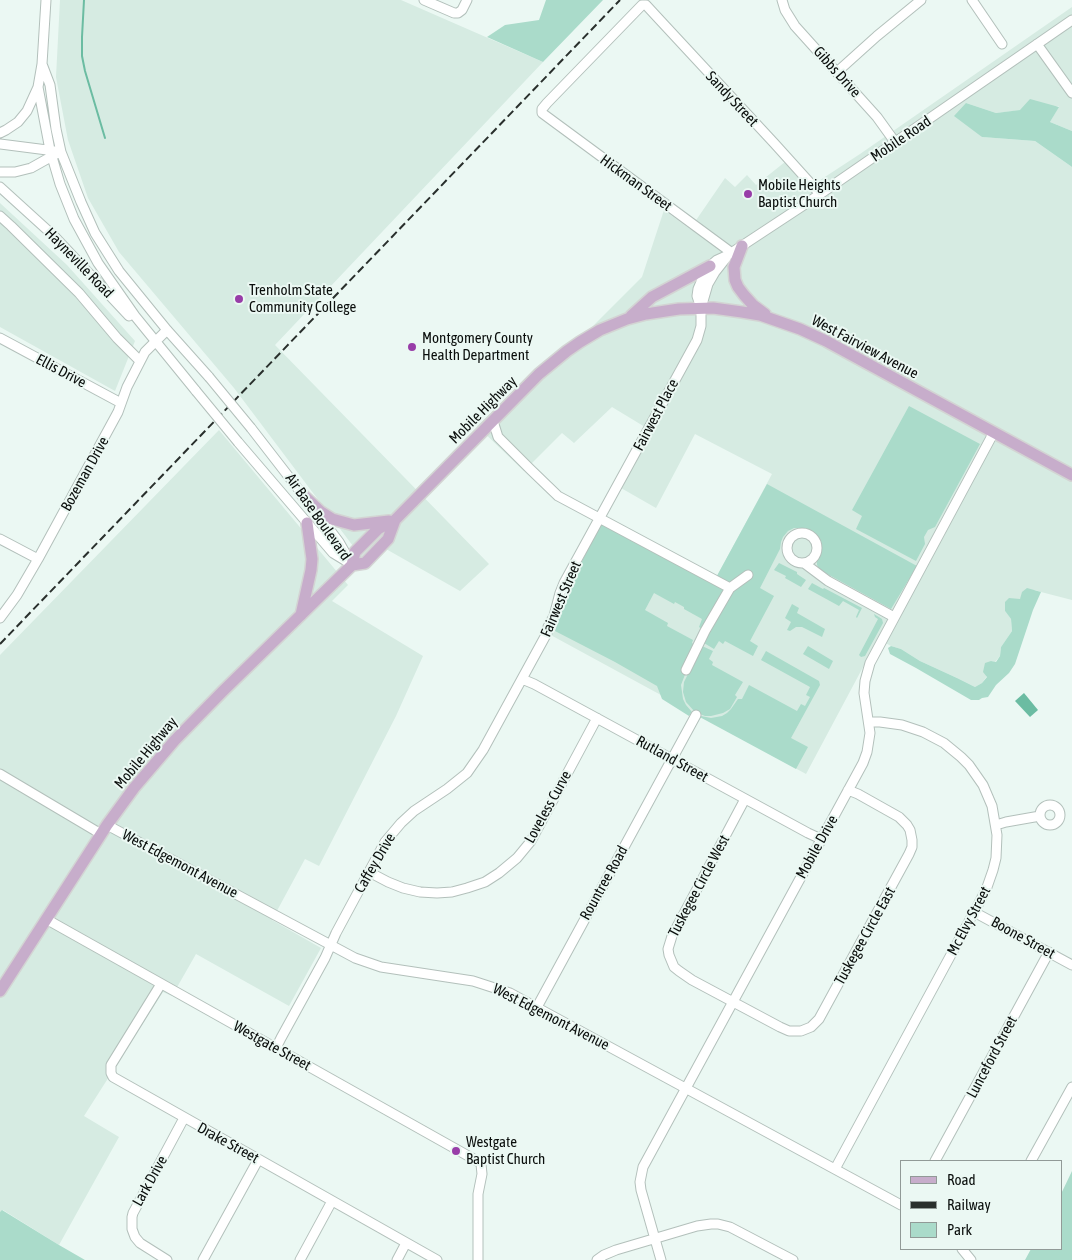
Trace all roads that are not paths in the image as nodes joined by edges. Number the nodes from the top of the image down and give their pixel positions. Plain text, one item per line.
1 (46, 0) edge
2 (424, 0) edge
3 (467, 0) edge
4 (782, 0) edge
5 (921, 0) edge
6 (972, 0) edge
7 (1072, 20) edge
8 (1002, 44) dead end
9 (1037, 44) junction
10 (42, 64) junction
11 (837, 72) junction
12 (38, 87) junction
13 (1072, 93) edge
14 (541, 111) joint
15 (0, 133) edge
16 (895, 142) junction
17 (0, 144) edge
18 (35, 148) junction
19 (0, 150) edge
20 (61, 152) junction
21 (51, 154) junction
22 (0, 172) edge
23 (0, 187) edge
24 (820, 194) junction
25 (0, 216) edge
26 (742, 246) junction
27 (730, 254) junction
28 (710, 266) junction
29 (700, 308) junction
30 (628, 319) junction
31 (773, 320) junction
32 (167, 330) junction
33 (0, 338) edge
34 (155, 342) junction
35 (140, 361) junction
36 (121, 403) junction
37 (493, 421) junction
38 (994, 432) junction
39 (1072, 475) edge
40 (303, 495) junction
41 (600, 519) junction
42 (395, 520) junction
43 (307, 523) junction
44 (0, 539) edge
45 (38, 559) junction
46 (804, 563) dead end
47 (352, 564) junction
48 (748, 575) dead end
49 (730, 588) junction
50 (300, 615) junction
51 (894, 617) junction
52 (0, 618) edge
53 (686, 670) dead end
54 (522, 679) junction
55 (696, 715) dead end
56 (597, 718) junction
57 (869, 722) junction
58 (672, 759) junction
59 (0, 774) edge
60 (848, 790) junction
61 (745, 799) junction
62 (1040, 816) dead end
63 (996, 825) junction
64 (104, 829) junction
65 (821, 839) junction
66 (369, 872) junction
67 (974, 912) junction
68 (46, 919) junction
69 (330, 945) junction
70 (1048, 952) junction
71 (1072, 965) edge
72 (160, 984) junction
73 (0, 991) edge
74 (733, 1002) junction
75 (537, 1007) junction
76 (276, 1048) junction
77 (1072, 1087) edge
78 (686, 1088) junction
79 (184, 1118) junction
80 (258, 1160) junction
81 (936, 1160) edge
82 (1032, 1160) edge
83 (835, 1169) junction
84 (332, 1201) junction
85 (900, 1204) edge
86 (655, 1238) junction
87 (406, 1243) junction
88 (168, 1260) edge
89 (203, 1260) edge
90 (300, 1260) edge
91 (397, 1260) edge
92 (437, 1260) edge
93 (478, 1260) edge
94 (597, 1260) edge
95 (661, 1260) edge
96 (793, 1260) edge

1 - 10 street, Air Base Boulevard
2 - 3 street
4 - 11 street, Gibbs Drive
5 - 11 street
6 - 8 street
7 - 9 street, Mobile Road
9 - 13 street
9 - 16 street, Mobile Road
10 - 12 street, Air Base Boulevard
10 - 20 street, Air Base Boulevard
11 - 16 street, Gibbs Drive
12 - 15 street
12 - 21 street, Air Base Boulevard
14 - 24 street, Sandy Street
14 - 27 street, Hickman Street
16 - 24 street, Mobile Road
17 - 18 street
18 - 19 street
18 - 21 street
20 - 21 street
20 - 32 street, Air Base Boulevard
21 - 22 street
21 - 34 street, Air Base Boulevard
23 - 34 street, Hayneville Road
24 - 26 street, Mobile Road
25 - 35 street
26 - 27 street, Mobile Road
26 - 31 main road
27 - 28 street, Mobile Road
27 - 29 street, Mobile Road
28 - 29 street
28 - 30 main road
29 - 30 main road, West Fairview Avenue
29 - 31 main road, West Fairview Avenue
29 - 41 street, Fairwest Place
30 - 37 main road, Mobile Highway
31 - 38 main road, West Fairview Avenue
32 - 34 street, Bozeman Drive
32 - 40 street, Air Base Boulevard, bridge
33 - 36 street, Ellis Drive
34 - 35 street, Bozeman Drive
34 - 43 street, Air Base Boulevard, bridge
35 - 36 street, Bozeman Drive
36 - 45 street, Bozeman Drive
37 - 41 street
37 - 42 main road, Mobile Highway
38 - 39 main road, West Fairview Avenue
38 - 51 street, Mobile Drive
40 - 42 main road
40 - 47 street, Air Base Boulevard
41 - 49 street
41 - 54 street, Fairwest Street
42 - 47 main road, Mobile Highway
43 - 47 street, Air Base Boulevard
43 - 50 main road
44 - 45 street
45 - 52 street, Bozeman Drive
46 - 51 street
47 - 50 main road, Mobile Highway
48 - 49 street
49 - 53 street
50 - 64 main road, Mobile Highway
51 - 57 street, Mobile Drive
54 - 56 street, Rutland Street
54 - 66 street, Caffey Drive
55 - 58 street, Rountree Road
56 - 58 street, Rutland Street
56 - 66 street, Loveless Curve
57 - 60 street, Mobile Drive
57 - 63 street, Mc Elvy Street
58 - 61 street, Rutland Street
58 - 75 street, Rountree Road
59 - 64 street, West Edgemont Avenue
60 - 65 street, Mobile Drive
60 - 74 street, Tuskegee Circle East
61 - 65 street, Rutland Street
61 - 74 street, Tuskegee Circle West
62 - 63 street
63 - 67 street, Mc Elvy Street
64 - 68 main road, Mobile Highway
64 - 69 street, West Edgemont Avenue
65 - 74 street, Mobile Drive
66 - 69 street, Caffey Drive
67 - 70 street, Boone Street
67 - 83 street, Mc Elvy Street
68 - 72 street, Westgate Street
68 - 73 main road, Mobile Highway
69 - 75 street, West Edgemont Avenue
69 - 76 street, Caffey Drive
70 - 71 street, Boone Street
70 - 81 street, Lunceford Street
72 - 76 street, Westgate Street
72 - 79 street, Drake Street
74 - 78 street, Mobile Drive
75 - 78 street, West Edgemont Avenue
76 - 93 street, Westgate Street
77 - 82 street
78 - 83 street, West Edgemont Avenue
78 - 86 street, Mobile Drive
79 - 80 street, Drake Street
79 - 88 street, Lark Drive
80 - 84 street, Drake Street
80 - 89 street
83 - 85 street, West Edgemont Avenue
84 - 87 street, Drake Street
84 - 90 street
86 - 94 street
86 - 95 street, Mobile Drive
86 - 96 street
87 - 91 street
87 - 92 street, Drake Street

